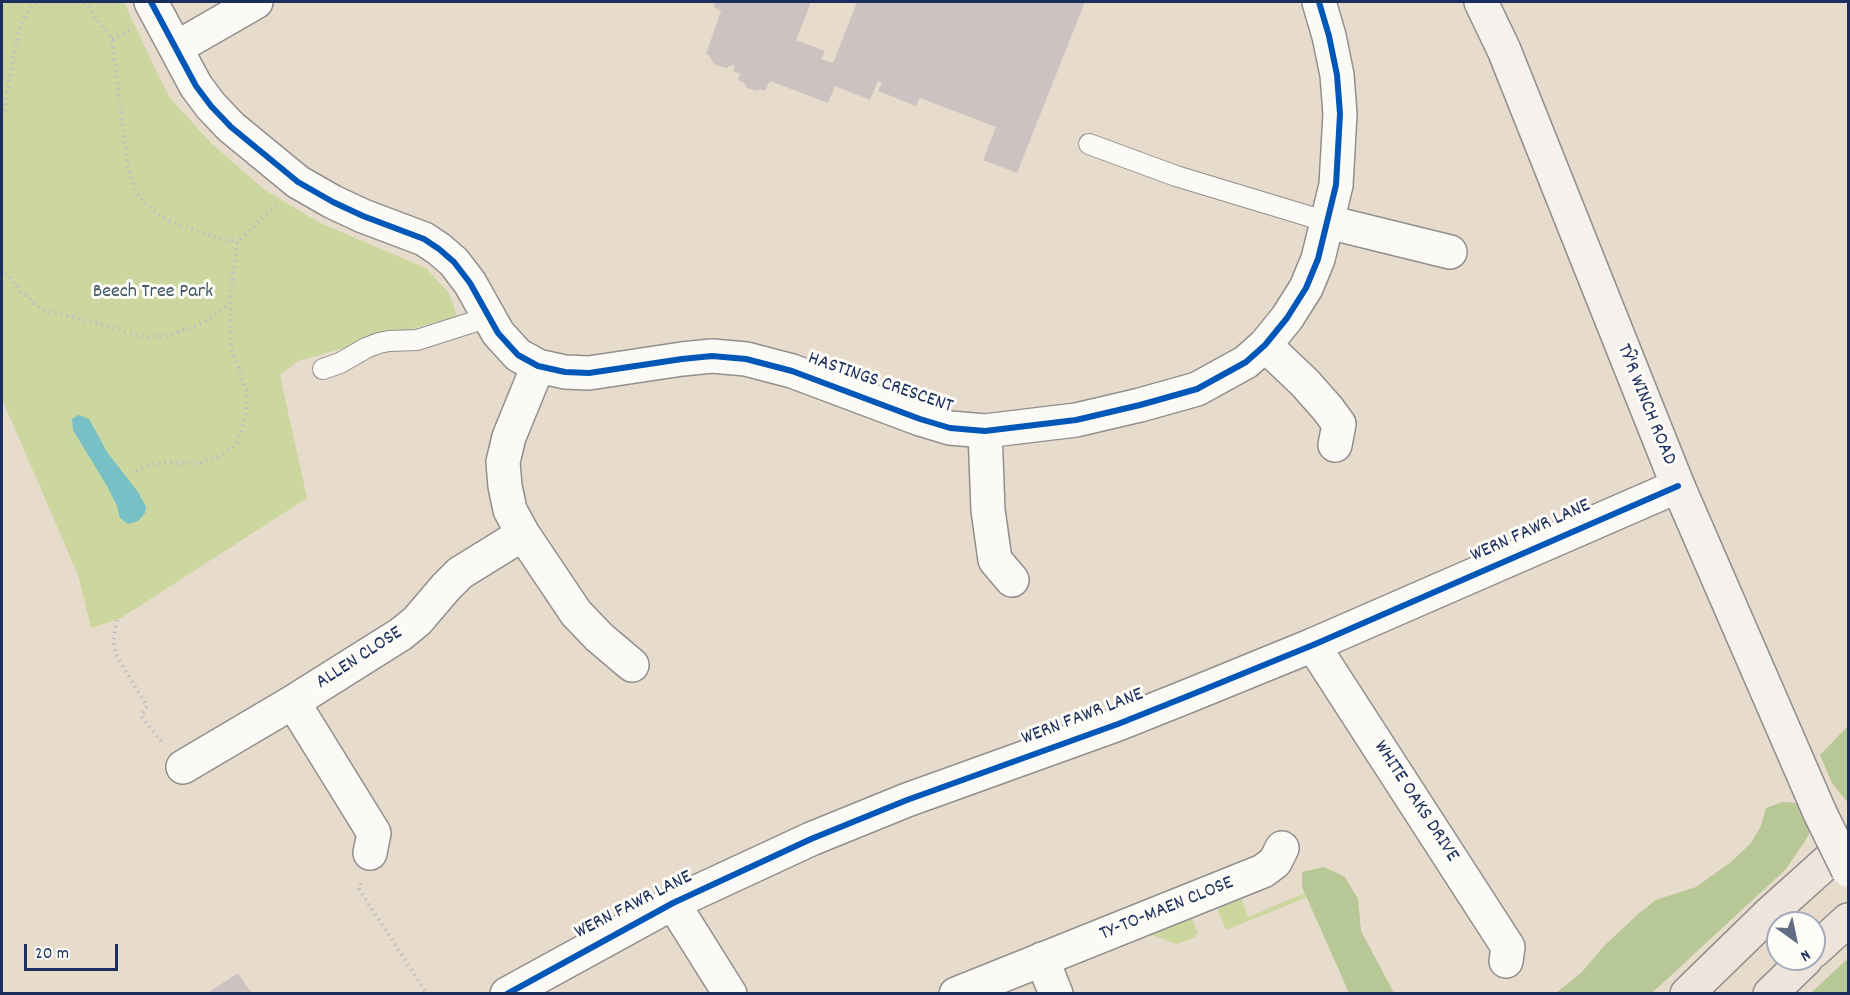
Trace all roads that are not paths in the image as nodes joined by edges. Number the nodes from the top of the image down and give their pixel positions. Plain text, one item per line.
1 (151, 2) edge
2 (256, 2) edge
3 (1319, 2) edge
4 (1481, 2) edge
5 (176, 48) junction
6 (1089, 144) dead end
7 (1328, 222) junction
8 (1450, 252) dead end
9 (489, 317) junction
10 (1265, 345) junction
11 (538, 366) junction
12 (323, 369) dead end
13 (985, 431) junction
14 (1335, 445) dead end
15 (1678, 486) junction
16 (523, 534) junction
17 (1012, 580) dead end
18 (1313, 645) junction
19 (632, 664) dead end
20 (293, 702) junction
21 (183, 768) road end
22 (1848, 843) edge
23 (1282, 848) dead end
24 (370, 853) road end
25 (1848, 870) edge
26 (674, 903) junction
27 (1848, 920) edge
28 (1826, 940) edge
29 (1042, 959) junction
30 (1506, 962) dead end
31 (1793, 971) edge
32 (507, 993) edge
33 (730, 993) edge
34 (956, 993) edge
35 (1056, 993) edge
36 (1687, 993) edge
37 (1770, 993) edge

1 - 5 street
2 - 5 street
3 - 7 street, HASTINGS CRESCENT
4 - 15 main road, TŶ'R WINCH ROAD
5 - 9 street
6 - 7 lane
7 - 8 street
7 - 10 street, HASTINGS CRESCENT
9 - 11 street
9 - 12 lane
10 - 13 street, HASTINGS CRESCENT
10 - 14 street
11 - 13 street, HASTINGS CRESCENT
11 - 16 street
13 - 17 street
15 - 18 street, WERN FAWR LANE
15 - 25 main road, TŶ'R WINCH ROAD, bridge
16 - 19 street
16 - 20 street, ALLEN CLOSE
18 - 26 street, WERN FAWR LANE
18 - 30 street, WHITE OAKS DRIVE
20 - 21 street, ALLEN CLOSE
20 - 24 street
22 - 36 highway
23 - 29 street, TY-TO-MAEN CLOSE
26 - 32 street, WERN FAWR LANE
26 - 33 street
27 - 28 highway
29 - 34 street, TY-TO-MAEN CLOSE
29 - 35 street
31 - 37 highway

